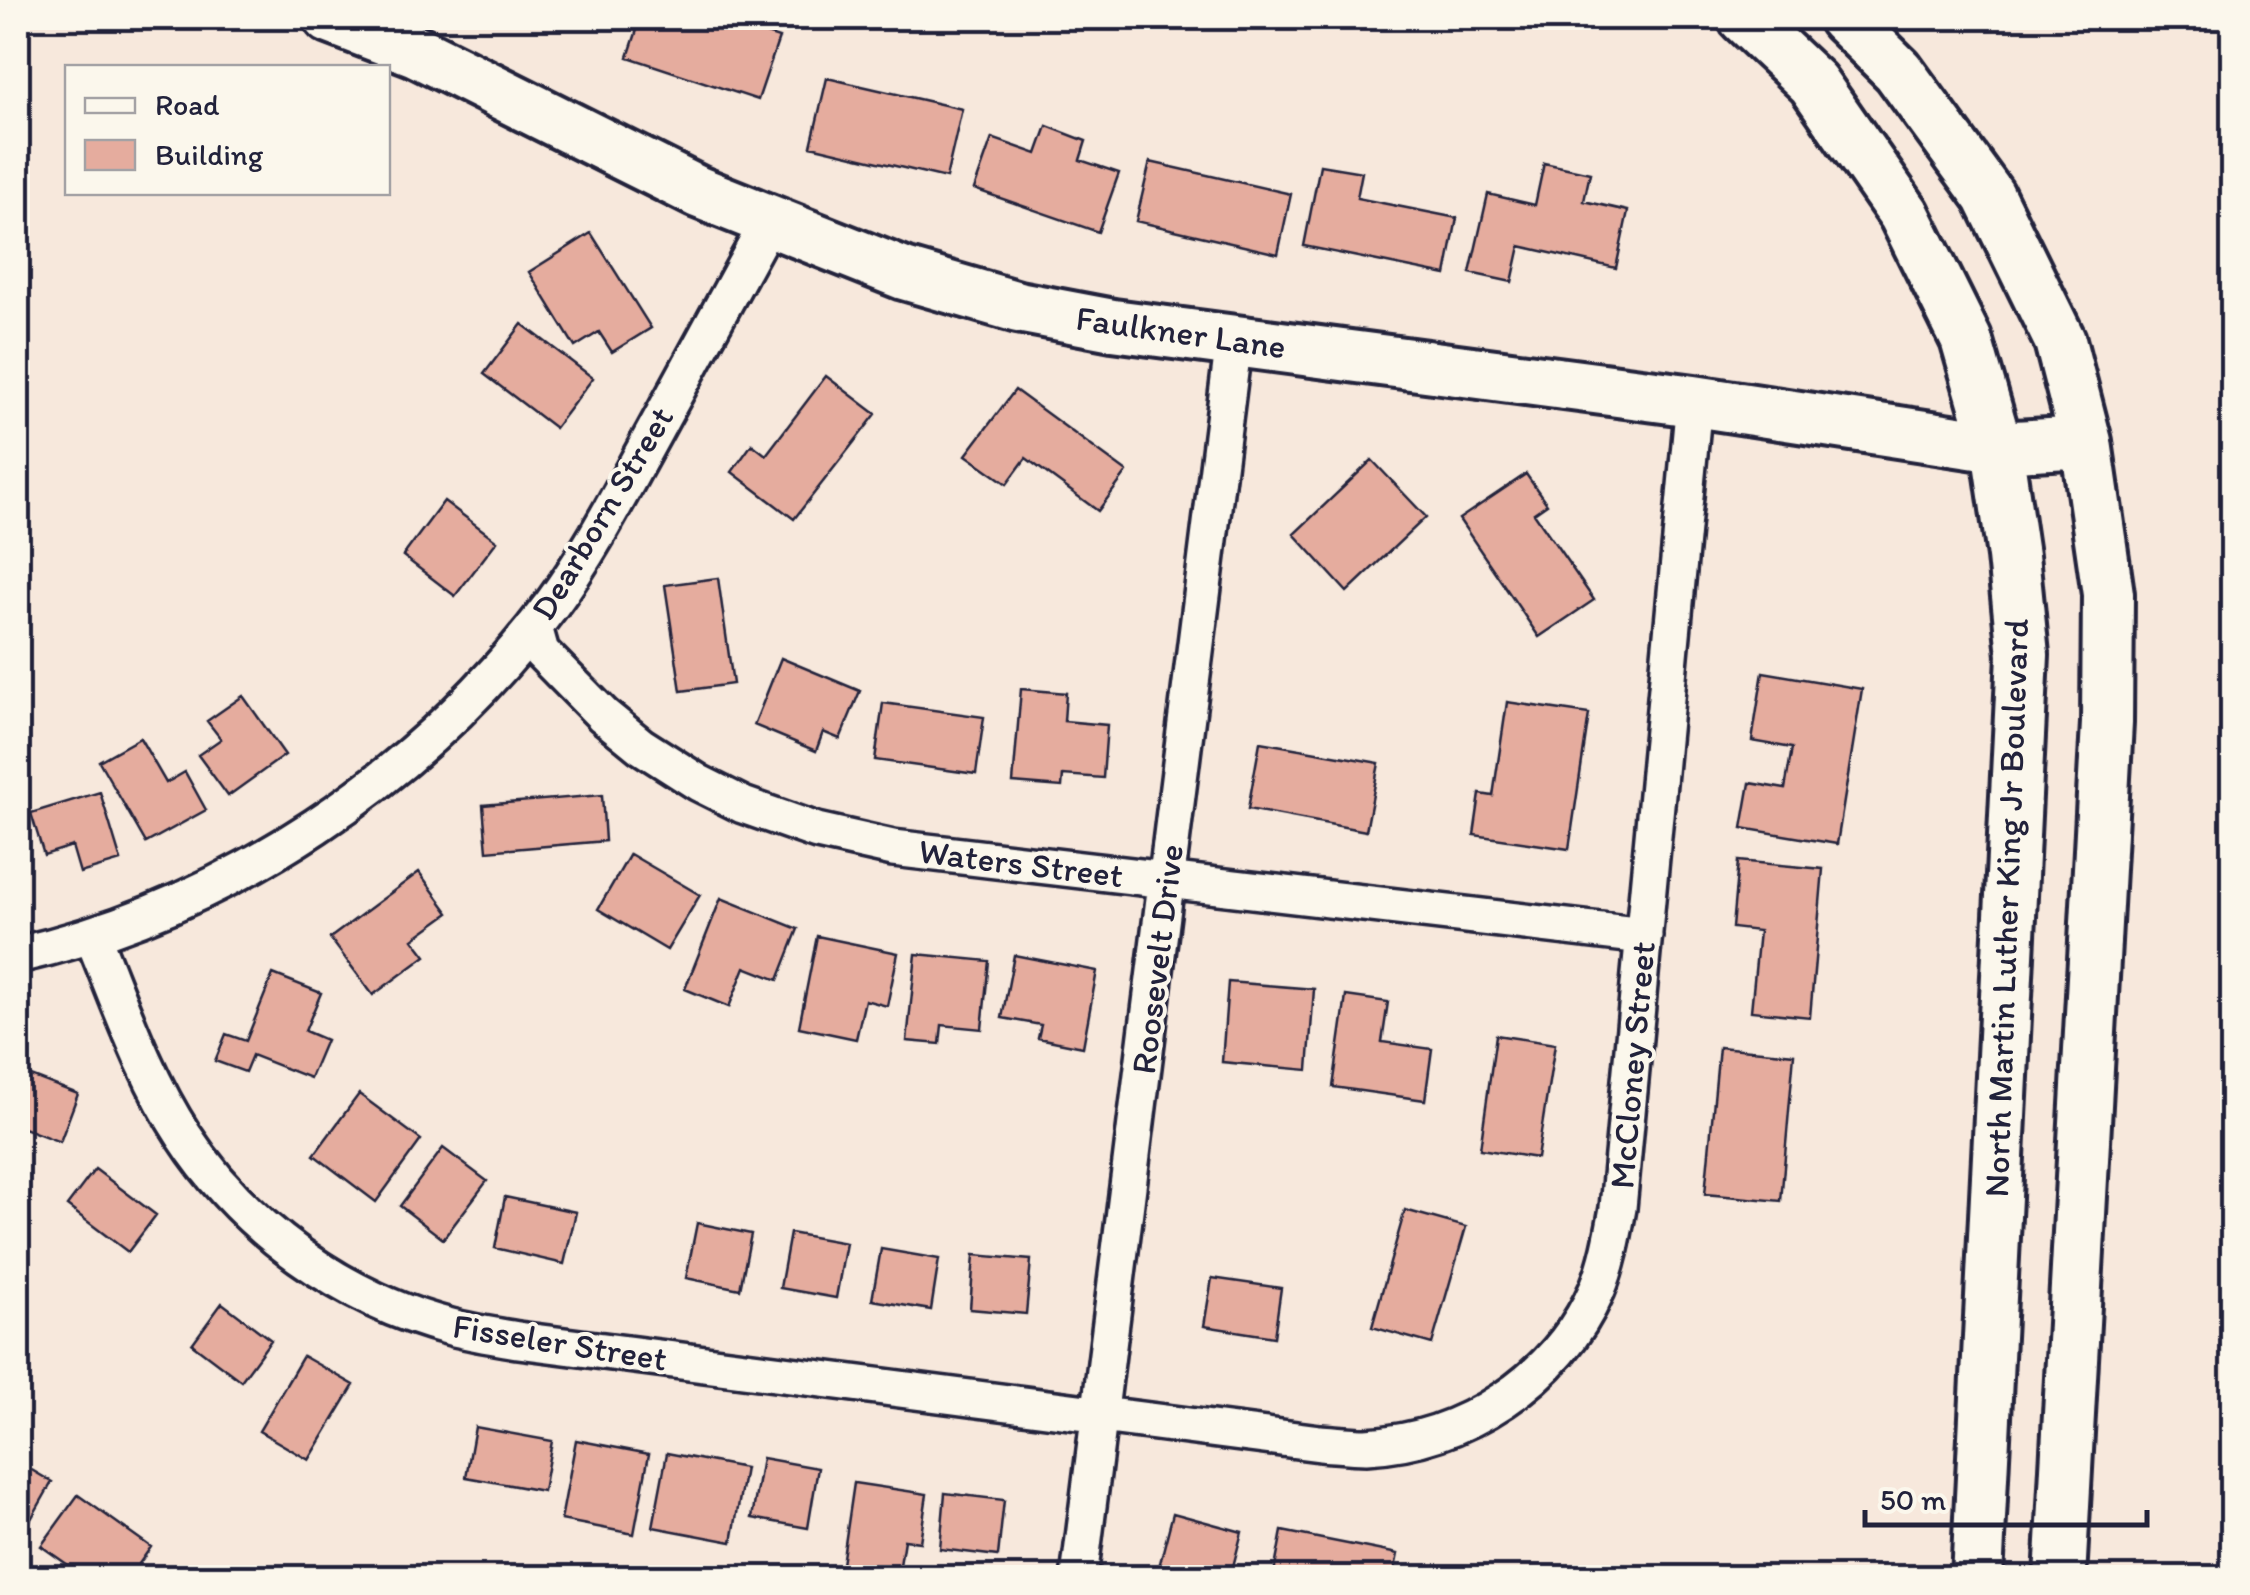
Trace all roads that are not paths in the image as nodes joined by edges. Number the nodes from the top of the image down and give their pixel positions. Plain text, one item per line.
1 (330, 18) edge
2 (1744, 18) edge
3 (1844, 18) edge
4 (769, 221) junction
5 (1234, 340) junction
6 (1694, 401) junction
7 (2086, 442) junction
8 (1997, 446) junction
9 (534, 626) junction
10 (1167, 880) junction
11 (92, 935) junction
12 (1644, 936) junction
13 (18, 955) edge
14 (1100, 1413) junction
15 (1222, 1430) joint
16 (1079, 1578) edge
17 (1978, 1578) edge
18 (2060, 1578) edge

1 - 4 main road, Faulkner Lane
2 - 8 main road, North Martin Luther King Jr Boulevard
3 - 7 main road
4 - 5 main road, Faulkner Lane
4 - 9 street, Dearborn Street
5 - 6 main road, Faulkner Lane
5 - 10 street, Roosevelt Drive
6 - 8 main road, Faulkner Lane
6 - 12 street, McCloney Street
7 - 8 main road, Faulkner Lane
7 - 18 main road
8 - 17 main road, North Martin Luther King Jr Boulevard
9 - 10 street, Waters Street
9 - 11 street, Dearborn Street
10 - 12 street, Waters Street
10 - 14 street, Roosevelt Drive
11 - 13 street, Dearborn Street
11 - 14 street, Fisseler Street
12 - 15 street, McCloney Street
14 - 15 street, Fisseler Street
14 - 16 street, Roosevelt Drive

